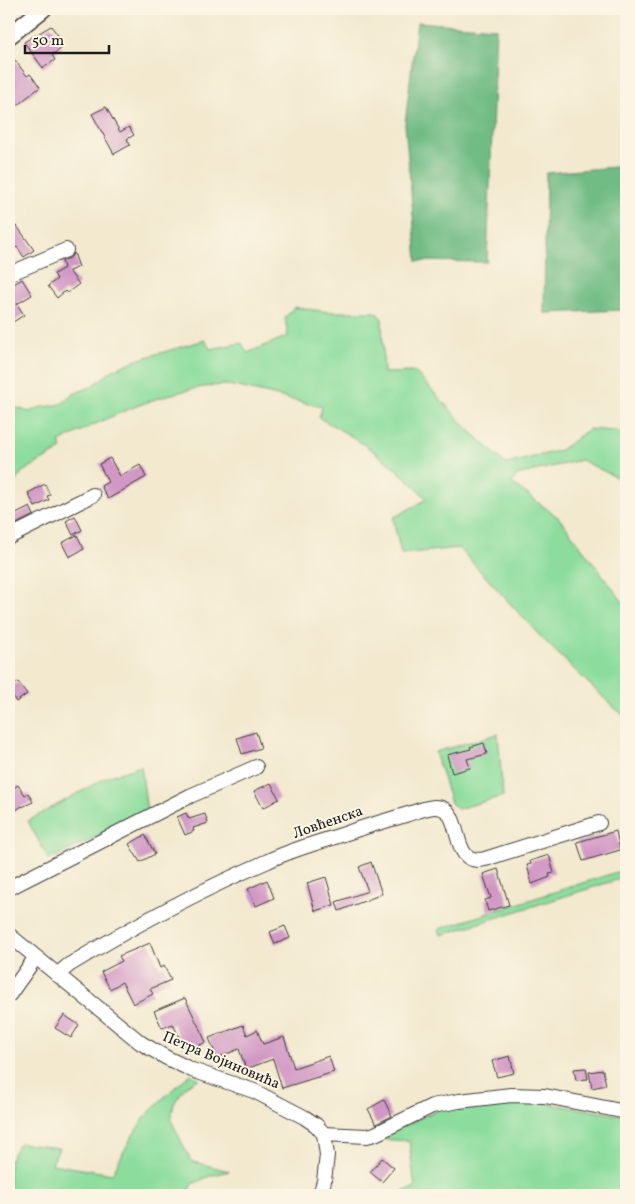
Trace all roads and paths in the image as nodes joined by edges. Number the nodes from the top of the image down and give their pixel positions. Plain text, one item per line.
1 (43, 9) edge
2 (9, 36) edge
3 (66, 250) dead end
4 (9, 274) edge
5 (93, 495) dead end
6 (9, 537) edge
7 (256, 767) dead end
8 (600, 822) dead end
9 (9, 888) edge
10 (9, 935) edge
11 (36, 956) junction
12 (57, 975) junction
13 (9, 996) edge
14 (626, 1112) edge
15 (324, 1134) junction
16 (320, 1195) edge

1 - 2 main road
3 - 4 street
5 - 6 street
7 - 9 street
8 - 12 street, Ловћенска
10 - 11 street, Петра Војиновића
11 - 12 street, Петра Војиновића
11 - 13 street
12 - 15 street, Петра Војиновића
14 - 15 street
15 - 16 street

